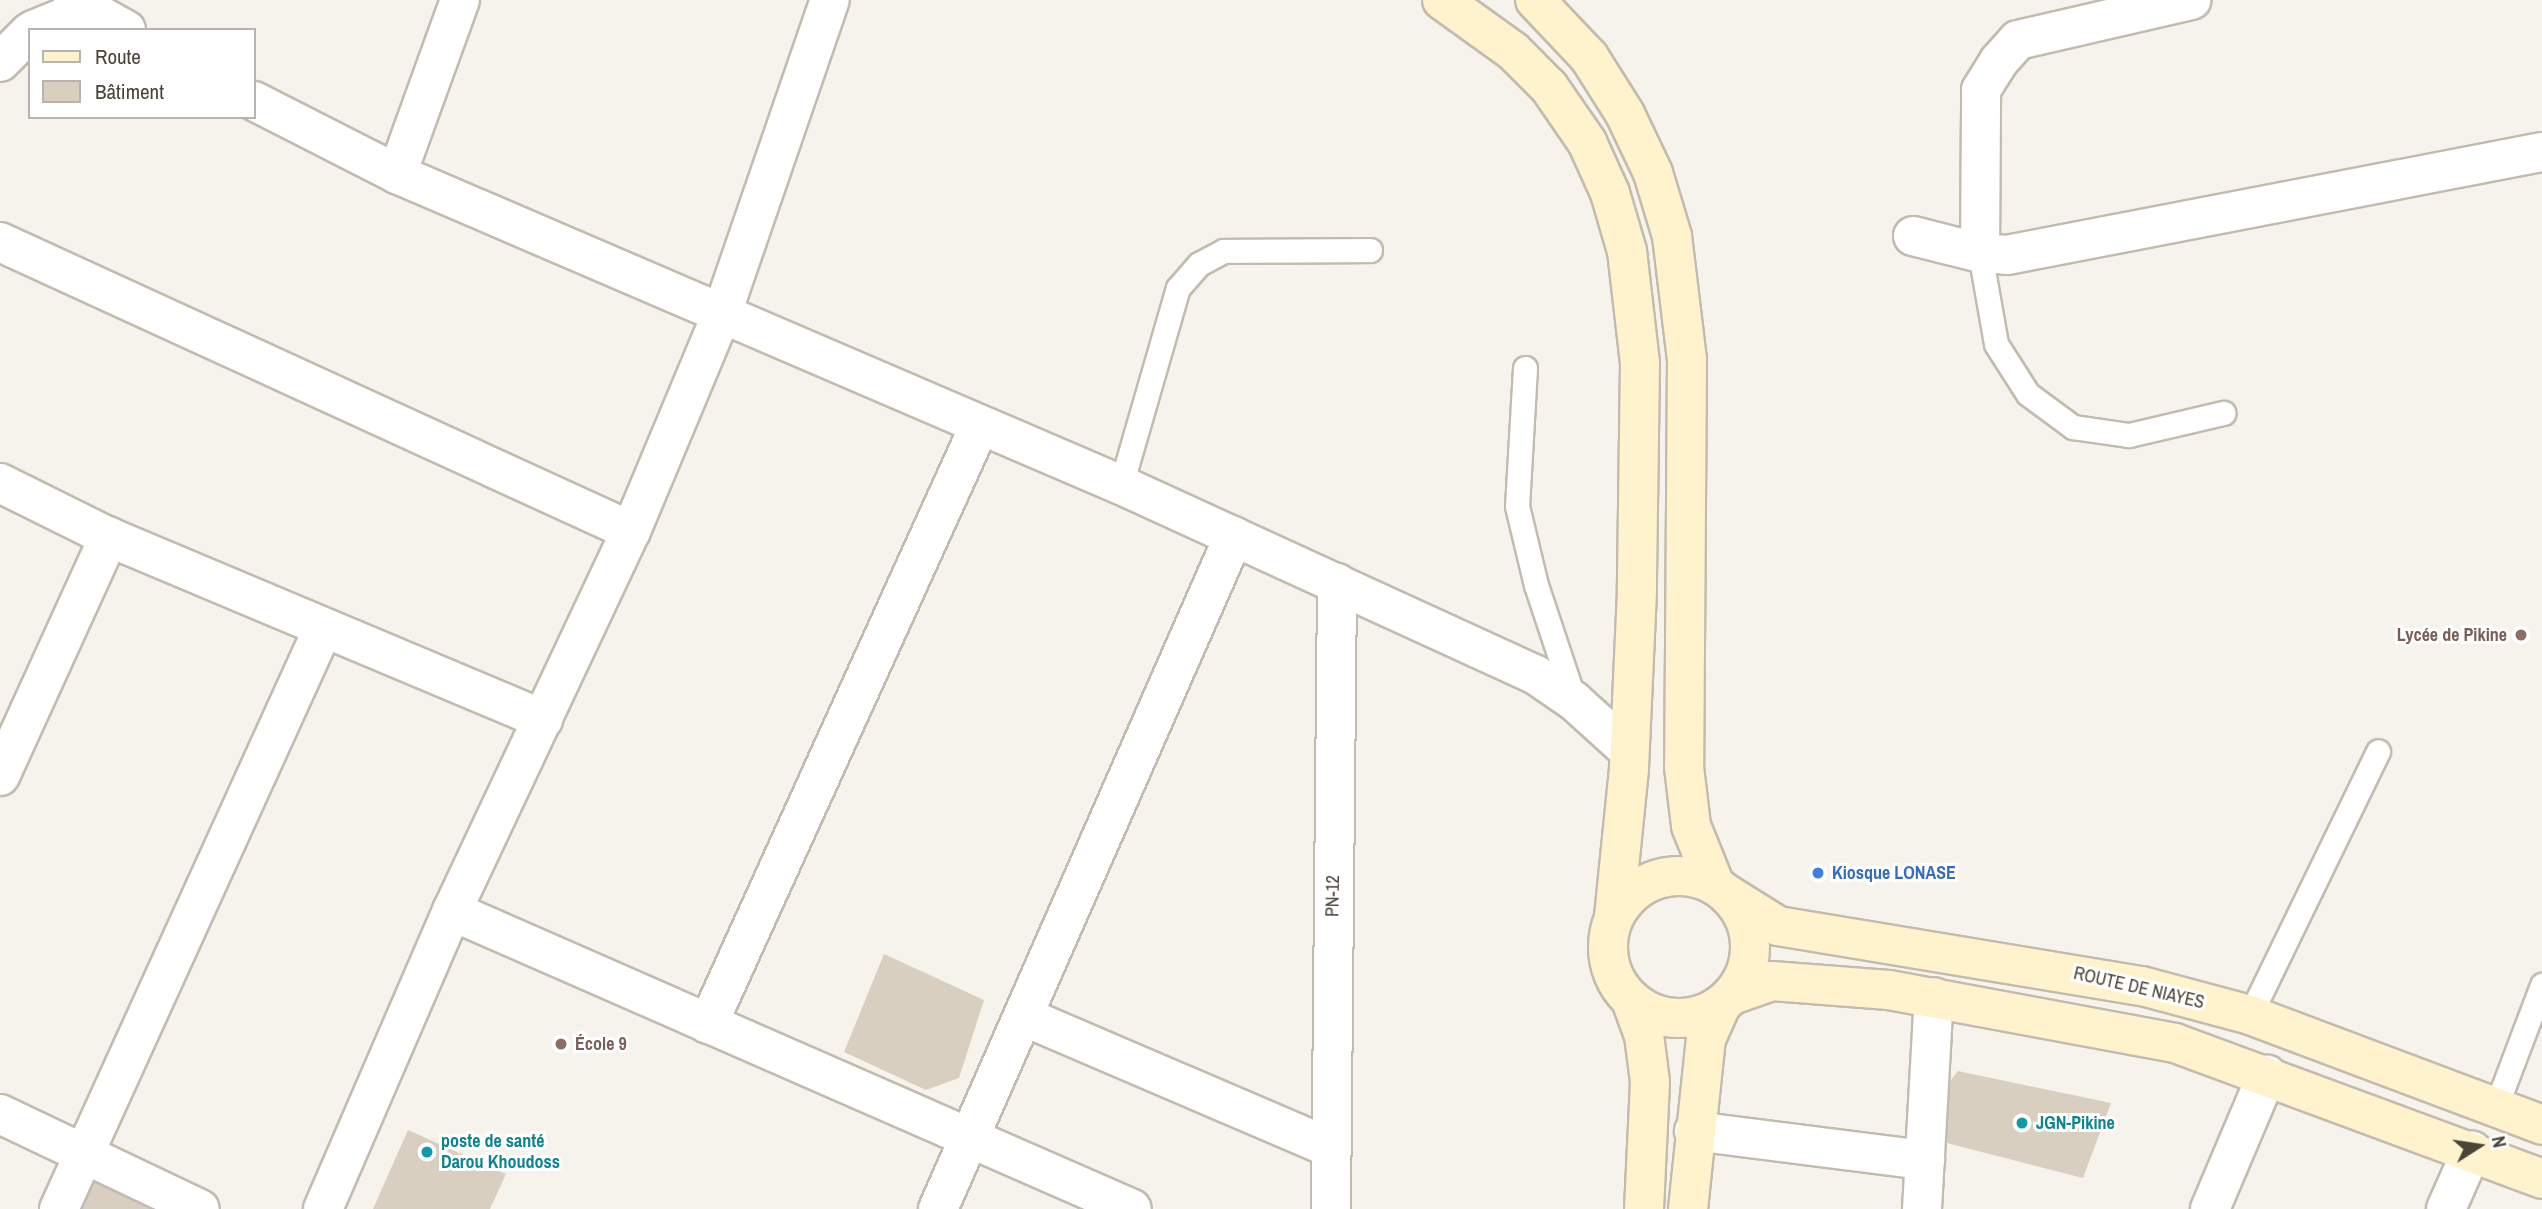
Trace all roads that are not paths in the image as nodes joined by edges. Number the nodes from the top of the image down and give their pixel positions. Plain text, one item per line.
1 (460, 0) edge
2 (830, 0) edge
3 (1442, 0) edge
4 (1535, 0) edge
5 (2192, 0) edge
6 (80, 4) edge
7 (37, 28) edge
8 (122, 28) edge
9 (28, 35) edge
10 (0, 62) edge
11 (256, 102) edge
12 (2542, 152) edge
13 (397, 174) junction
14 (1913, 236) dead end
15 (0, 242) edge
16 (1370, 250) dead end
17 (1980, 253) junction
18 (721, 316) junction
19 (1525, 368) dead end
20 (2223, 413) dead end
21 (980, 425) junction
22 (0, 483) edge
23 (1121, 485) junction
24 (631, 531) junction
25 (1234, 536) junction
26 (110, 537) junction
27 (1337, 583) junction
28 (323, 629) junction
29 (1574, 701) junction
30 (543, 719) junction
31 (1628, 750) junction
32 (2378, 751) dead end
33 (0, 776) edge
34 (1721, 890) junction
35 (452, 911) junction
36 (1614, 917) junction
37 (2542, 985) edge
38 (1934, 997) junction
39 (1631, 1000) junction
40 (1727, 1000) junction
41 (2250, 1015) junction
42 (1023, 1016) junction
43 (708, 1024) junction
44 (2267, 1075) junction
45 (2495, 1109) junction
46 (0, 1114) edge
47 (2542, 1125) edge
48 (1694, 1130) junction
49 (969, 1139) junction
50 (1331, 1148) junction
51 (2472, 1150) junction
52 (86, 1151) junction
53 (1925, 1160) junction
54 (2542, 1179) edge
55 (59, 1209) edge
56 (200, 1209) edge
57 (323, 1209) edge
58 (938, 1209) edge
59 (1132, 1209) edge
60 (1331, 1209) edge
61 (1644, 1209) edge
62 (1688, 1209) edge
63 (1922, 1209) edge
64 (2210, 1209) edge
65 (2446, 1209) edge

1 - 13 street
2 - 18 street
3 - 31 main road
4 - 34 main road
5 - 17 street
6 - 7 street
6 - 8 street
9 - 10 street
11 - 13 street
12 - 17 street
13 - 18 street
14 - 17 street
15 - 24 street
16 - 23 lane
17 - 20 lane
18 - 21 street
18 - 24 street
19 - 29 lane
21 - 23 street
21 - 43 street
22 - 26 street
23 - 25 street
24 - 30 street
25 - 27 street
25 - 42 street
26 - 28 street
26 - 33 street
27 - 29 street
27 - 50 street, PN-12
28 - 30 street
28 - 52 street
29 - 31 street
30 - 35 street
31 - 36 main road
32 - 41 lane
34 - 36 main road
34 - 40 main road
34 - 41 main road, ROUTE DE NIAYES
35 - 43 street
35 - 57 street
36 - 39 main road
37 - 45 lane
38 - 40 main road
38 - 44 main road
38 - 53 street
39 - 40 main road
39 - 61 main road
40 - 48 main road
41 - 45 main road, ROUTE DE NIAYES
42 - 49 street
42 - 50 street
43 - 49 street
44 - 51 main road
44 - 64 street
45 - 47 main road, ROUTE DE NIAYES
46 - 52 street
48 - 53 street
48 - 62 main road
49 - 58 street
49 - 59 street
50 - 60 street, PN-12
51 - 54 main road
51 - 65 street
52 - 55 street
52 - 56 street
53 - 63 street

